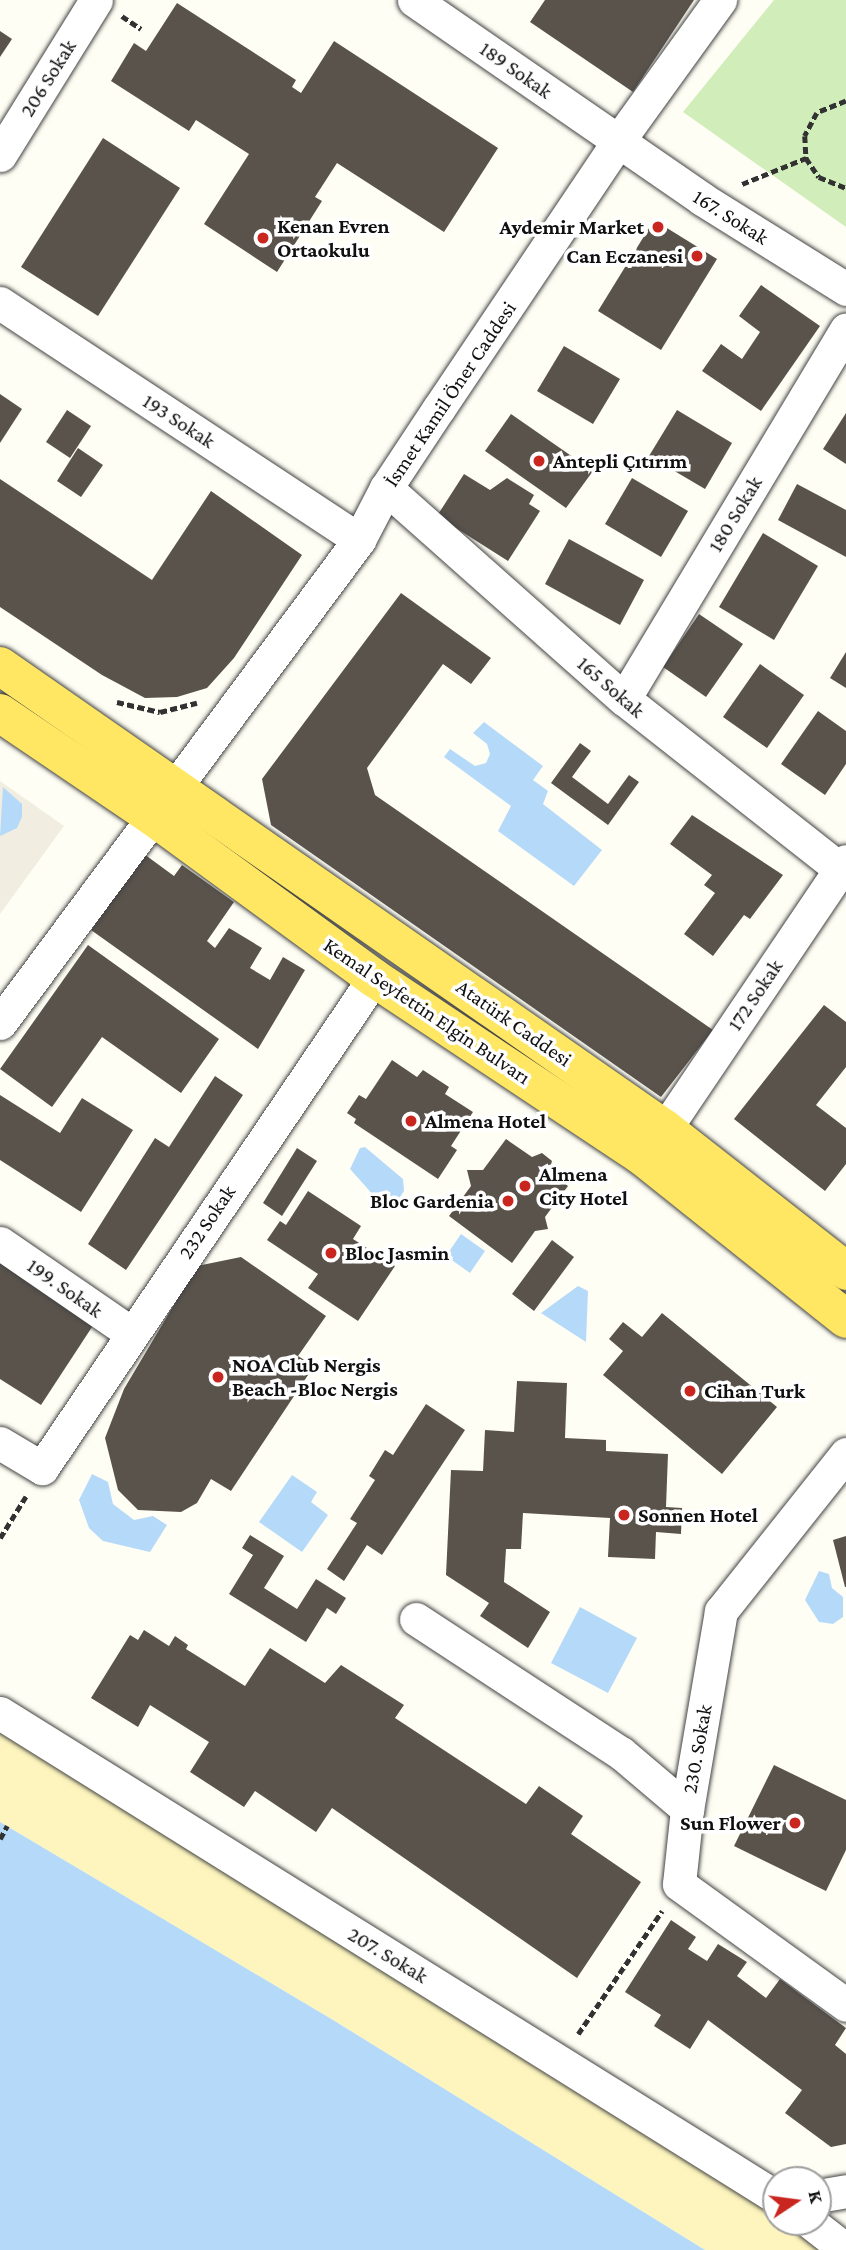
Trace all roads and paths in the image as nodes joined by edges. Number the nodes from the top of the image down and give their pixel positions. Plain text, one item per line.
1 (96, 0) edge
2 (414, 0) edge
3 (720, 0) edge
4 (846, 101) edge
5 (619, 140) junction
6 (0, 155) edge
7 (806, 158) junction
8 (846, 188) edge
9 (702, 200) junction
10 (846, 289) edge
11 (0, 303) edge
12 (846, 329) edge
13 (386, 488) junction
14 (359, 540) junction
15 (0, 666) edge
16 (624, 699) junction
17 (113, 702) dead end
18 (0, 713) edge
19 (226, 721) junction
20 (175, 784) junction
21 (152, 816) junction
22 (844, 868) edge
23 (374, 978) junction
24 (0, 1023) edge
25 (664, 1129) junction
26 (0, 1243) edge
27 (846, 1272) edge
28 (846, 1320) edge
29 (131, 1334) junction
30 (0, 1443) edge
31 (846, 1454) edge
32 (42, 1468) junction
33 (0, 1538) edge
34 (416, 1619) dead end
35 (0, 1713) edge
36 (687, 1809) junction
37 (7, 1826) dead end
38 (0, 1839) edge
39 (679, 1880) junction
40 (846, 2004) edge
41 (559, 2060) junction
42 (762, 2188) edge
43 (828, 2236) edge
44 (846, 2250) edge

1 - 6 street, 206 Sokak
2 - 5 street, 189 Sokak
3 - 5 street, İsmet Kamil Öner Caddesi
4 - 7 path
5 - 9 street, 167. Sokak
5 - 13 street, İsmet Kamil Öner Caddesi
7 - 8 path
7 - 9 path
9 - 10 street, 167. Sokak
11 - 14 street, 193 Sokak
12 - 16 street, 180 Sokak
13 - 14 street, İsmet Kamil Öner Caddesi
13 - 16 street, 165 Sokak
14 - 19 street, İsmet Kamil Öner Caddesi
15 - 20 main road
16 - 22 street, 165 Sokak
17 - 19 path
18 - 21 main road, Kemal Seyfettin Elgin Bulvarı
19 - 20 street, İsmet Kamil Öner Caddesi
20 - 21 street, İsmet Kamil Öner Caddesi
20 - 25 main road, Atatürk Caddesi
21 - 23 main road, Kemal Seyfettin Elgin Bulvarı
21 - 24 street, İsmet Kamil Öner Caddesi
22 - 25 street, 172 Sokak
23 - 28 main road, Kemal Seyfettin Elgin Bulvarı
23 - 29 street, 232 Sokak
25 - 27 main road, Atatürk Caddesi
26 - 29 street, 199. Sokak
29 - 32 street, 232 Sokak
30 - 32 street
31 - 36 street, 230. Sokak
32 - 33 path
34 - 36 street
35 - 41 street, 207. Sokak
36 - 39 street, 230. Sokak
37 - 38 path
39 - 40 street
39 - 41 path
41 - 42 street, 207. Sokak
43 - 44 street

